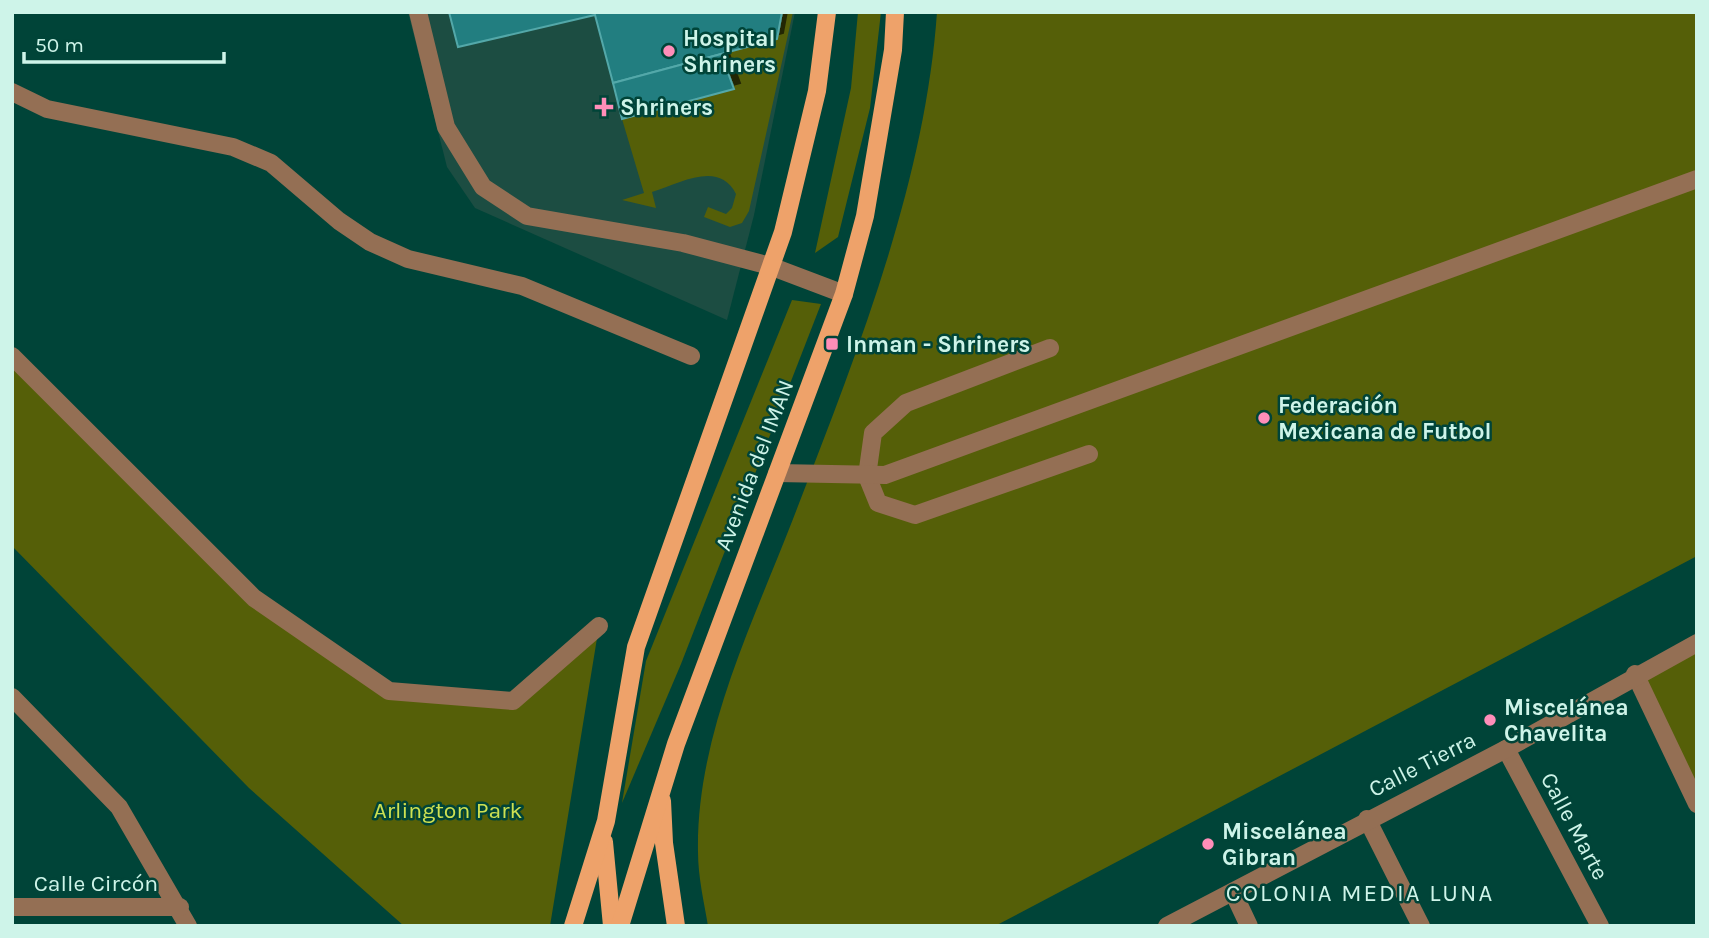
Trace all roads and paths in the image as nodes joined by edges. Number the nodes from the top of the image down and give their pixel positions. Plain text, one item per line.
1 (418, 12) edge
2 (827, 12) edge
3 (895, 12) edge
4 (12, 92) edge
5 (1697, 179) edge
6 (770, 266) junction
7 (844, 293) junction
8 (1050, 348) dead end
9 (12, 356) edge
10 (691, 356) dead end
11 (1089, 454) dead end
12 (777, 473) junction
13 (867, 476) junction
14 (599, 626) dead end
15 (1697, 643) edge
16 (1635, 674) junction
17 (14, 701) edge
18 (1506, 749) junction
19 (662, 786) junction
20 (1697, 804) edge
21 (1367, 819) junction
22 (606, 821) junction
23 (1233, 892) junction
24 (12, 907) edge
25 (180, 907) junction
26 (188, 926) edge
27 (573, 926) edge
28 (612, 926) edge
29 (620, 926) edge
30 (676, 926) edge
31 (1167, 926) edge
32 (1249, 926) edge
33 (1421, 926) edge
34 (1600, 926) edge

1 - 6 street
2 - 6 main road
3 - 7 main road, Avenida del IMAN
4 - 10 street
5 - 13 street
6 - 7 street
6 - 22 main road
7 - 12 main road, Avenida del IMAN
8 - 13 street
9 - 14 street
11 - 13 street
12 - 13 street
12 - 19 main road, Avenida del IMAN
15 - 16 street, Calle Tierra
16 - 18 street, Calle Tierra
16 - 20 street
17 - 25 street
18 - 21 street, Calle Tierra
18 - 34 street, Calle Marte
19 - 29 main road, Avenida del IMAN
19 - 30 main road
21 - 23 street, Calle Tierra
21 - 33 street
22 - 27 main road
22 - 28 main road
23 - 31 street, Calle Tierra
23 - 32 street
24 - 25 street, Calle Circón
25 - 26 street

